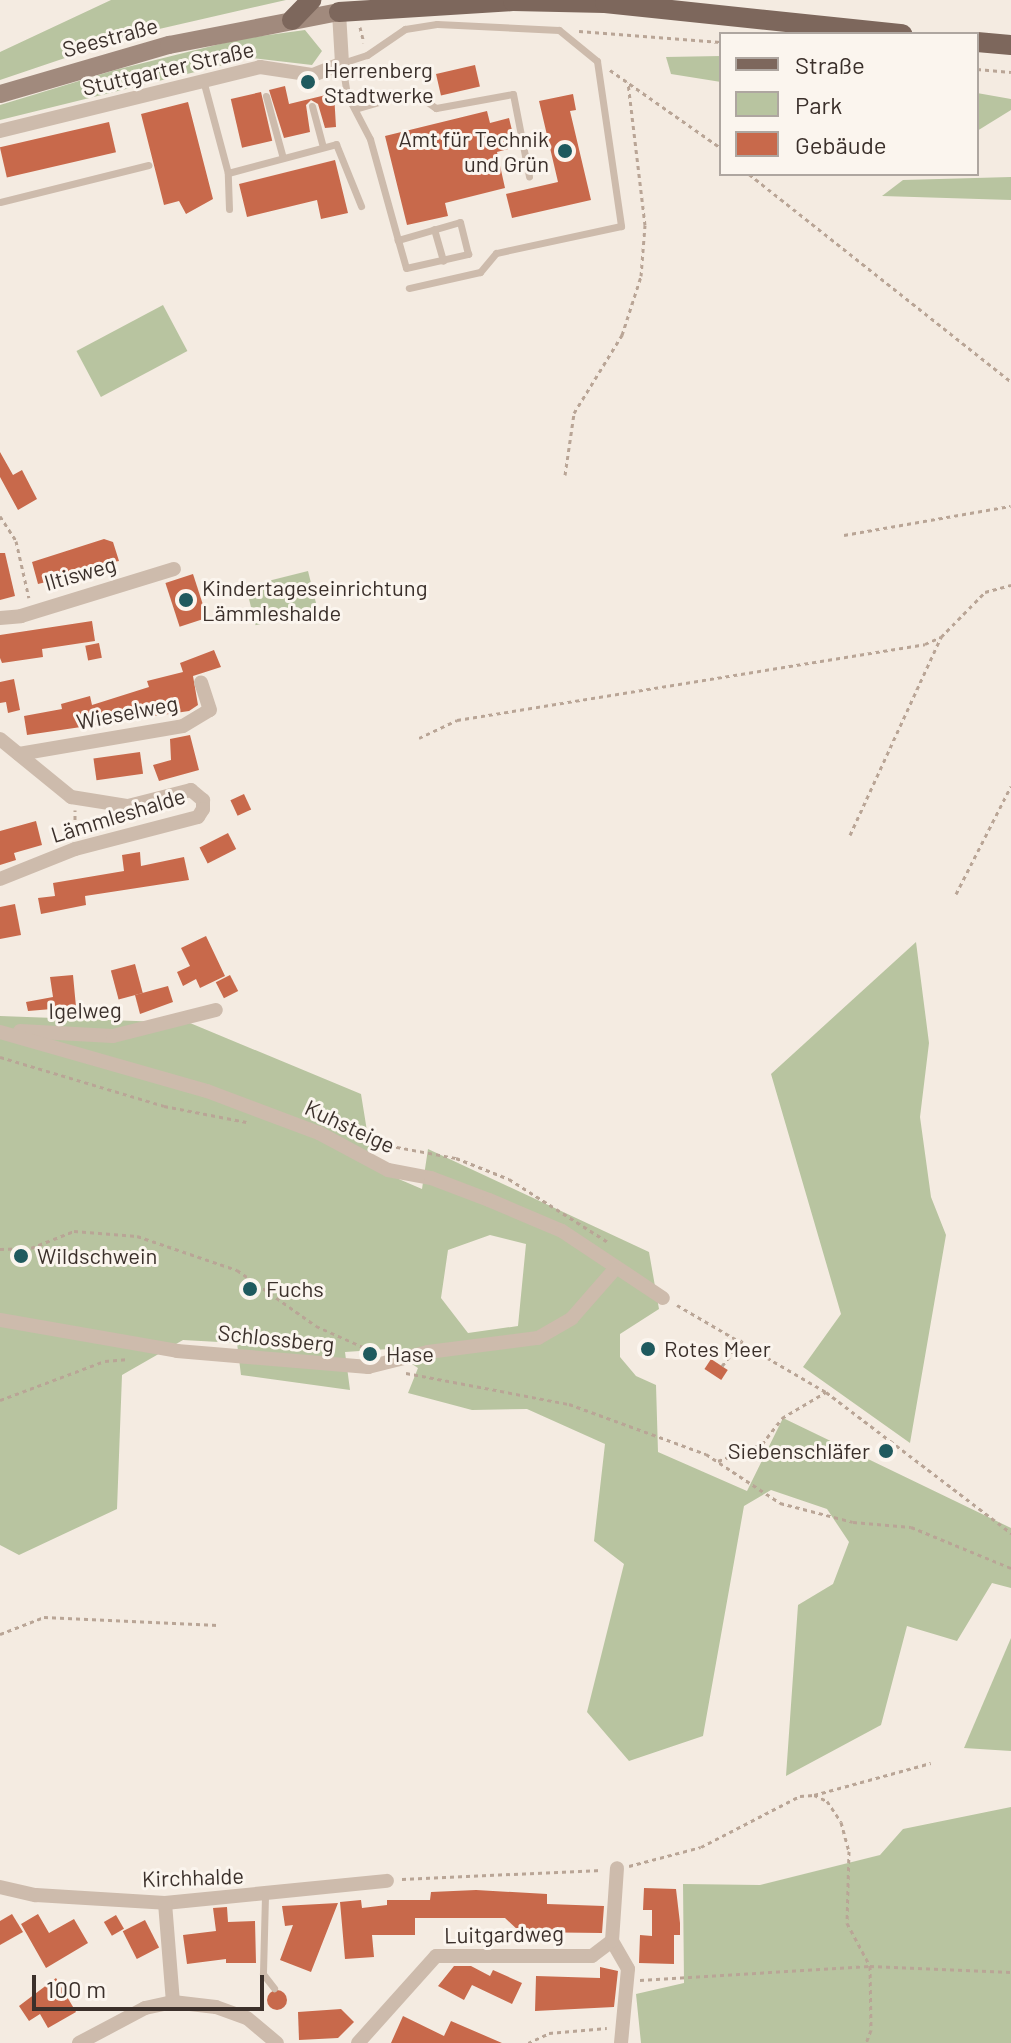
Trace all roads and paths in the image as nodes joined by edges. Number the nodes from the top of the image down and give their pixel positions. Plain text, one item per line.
1 (311, 0) edge
2 (393, 3) edge
3 (337, 4) edge
4 (292, 20) junction
5 (559, 30) junction
6 (883, 32) edge
7 (719, 42) edge
8 (979, 42) edge
9 (1011, 45) edge
10 (597, 61) junction
11 (342, 63) junction
12 (979, 69) edge
13 (1011, 72) edge
14 (203, 80) junction
15 (628, 82) junction
16 (0, 94) edge
17 (266, 96) dead end
18 (312, 106) dead end
19 (355, 109) junction
20 (0, 131) edge
21 (323, 147) junction
22 (719, 147) edge
23 (283, 158) junction
24 (148, 165) dead end
25 (228, 173) junction
26 (529, 176) dead end
27 (752, 176) edge
28 (0, 202) edge
29 (361, 206) dead end
30 (229, 209) dead end
31 (434, 229) junction
32 (398, 240) junction
33 (443, 261) junction
34 (409, 288) dead end
35 (1011, 382) edge
36 (565, 475) dead end
37 (1011, 506) edge
38 (0, 516) edge
39 (844, 535) dead end
40 (174, 569) dead end
41 (1011, 585) edge
42 (31, 610) junction
43 (0, 618) edge
44 (941, 637) junction
45 (201, 682) dead end
46 (419, 738) dead end
47 (0, 739) edge
48 (19, 754) junction
49 (1011, 786) edge
50 (75, 798) junction
51 (850, 835) dead end
52 (75, 849) junction
53 (0, 879) edge
54 (956, 894) dead end
55 (216, 1010) dead end
56 (0, 1031) edge
57 (0, 1057) edge
58 (251, 1122) dead end
59 (0, 1249) edge
60 (614, 1270) junction
61 (663, 1298) joint
62 (0, 1320) edge
63 (742, 1340) junction
64 (143, 1357) dead end
65 (391, 1363) junction
66 (722, 1366) dead end
67 (826, 1392) junction
68 (0, 1400) edge
69 (718, 1461) junction
70 (1011, 1533) edge
71 (1011, 1568) edge
72 (218, 1625) dead end
73 (0, 1634) edge
74 (931, 1763) dead end
75 (814, 1795) junction
76 (617, 1868) junction
77 (387, 1881) joint
78 (0, 1887) edge
79 (265, 1896) junction
80 (165, 1903) junction
81 (612, 1941) junction
82 (870, 1966) junction
83 (1011, 1972) edge
84 (627, 1981) junction
85 (274, 1988) dead end
86 (173, 2002) junction
87 (623, 2027) junction
88 (79, 2043) edge
89 (277, 2043) edge
90 (358, 2043) edge
91 (528, 2043) edge
92 (621, 2043) edge
93 (866, 2043) edge

1 - 4 main road
2 - 3 main road, Seestraße
2 - 6 main road, Seestraße
3 - 4 main road, Seestraße
3 - 11 street
4 - 16 main road, Seestraße
5 - 7 path
5 - 10 lane
5 - 11 lane
8 - 9 main road
10 - 15 path
10 - 34 lane
11 - 14 street, Stuttgarter Straße
11 - 19 lane
12 - 13 path
14 - 20 street, Stuttgarter Straße
14 - 25 lane
15 - 22 path
15 - 36 path
17 - 23 lane
18 - 21 lane
19 - 26 lane
19 - 32 lane
21 - 23 lane
21 - 29 lane
23 - 25 lane
24 - 28 lane
25 - 30 lane
27 - 35 path
31 - 32 lane
31 - 33 lane
31 - 33 lane
32 - 33 lane
37 - 39 path
38 - 42 path
40 - 42 street, Iltisweg
41 - 44 path
42 - 43 street, Iltisweg
44 - 46 path
44 - 51 path
45 - 48 street, Wieselweg
47 - 48 street, Lämmleshalde
48 - 50 street, Lämmleshalde
49 - 54 path
50 - 52 path
50 - 52 street, Lämmleshalde
52 - 53 street, Lämmleshalde
55 - 56 street, Igelweg
56 - 60 street, Kuhsteige
57 - 58 path
59 - 65 path
60 - 61 street, Kuhsteige
60 - 65 street, Schlossberg
61 - 63 path
62 - 65 street, Schlossberg
63 - 66 path
63 - 67 path
64 - 68 path
65 - 69 path
67 - 69 path
67 - 70 path
69 - 71 path
72 - 73 path
74 - 75 path
75 - 76 path
75 - 82 path
76 - 77 path
76 - 81 street
77 - 79 street, Kirchhalde
78 - 80 street, Kirchhalde
79 - 80 street, Kirchhalde
79 - 85 lane
80 - 86 street
81 - 84 street
81 - 90 street, Luitgardweg
82 - 83 path
82 - 84 path
82 - 93 path
84 - 87 street
86 - 88 street
86 - 89 street
87 - 91 path
87 - 92 street

